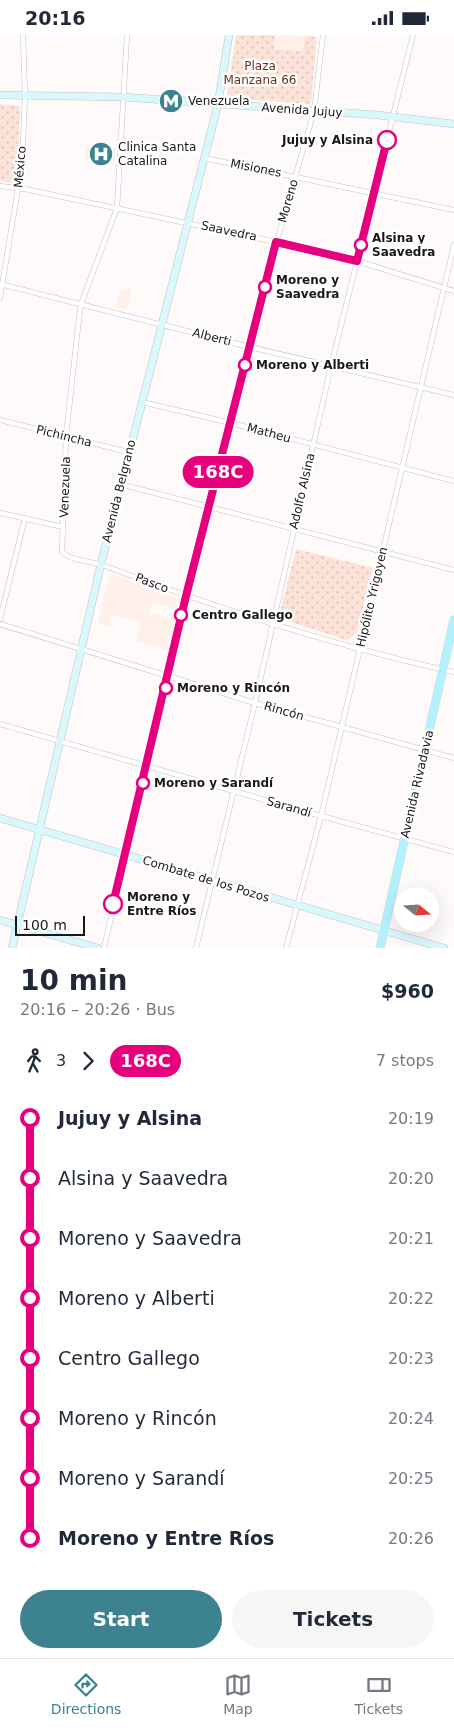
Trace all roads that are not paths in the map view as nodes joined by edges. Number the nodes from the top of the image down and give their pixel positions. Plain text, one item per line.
1 (23, 35) edge
2 (127, 35) edge
3 (229, 35) edge
4 (323, 35) edge
5 (413, 35) edge
6 (0, 95) edge
7 (25, 96) junction
8 (123, 97) junction
9 (218, 104) junction
10 (314, 111) junction
11 (393, 116) junction
12 (454, 124) edge
13 (204, 158) junction
14 (295, 175) junction
15 (0, 186) edge
16 (19, 188) junction
17 (374, 193) junction
18 (117, 208) junction
19 (454, 210) edge
20 (187, 223) junction
21 (276, 242) junction
22 (454, 245) edge
23 (357, 261) junction
24 (1, 284) edge
25 (443, 287) junction
26 (454, 291) edge
27 (0, 298) edge
28 (81, 304) junction
29 (162, 324) junction
30 (250, 347) junction
31 (331, 366) junction
32 (420, 387) junction
33 (454, 395) edge
34 (142, 402) junction
35 (0, 420) edge
36 (231, 423) junction
37 (66, 437) junction
38 (313, 444) junction
39 (128, 452) junction
40 (402, 467) junction
41 (454, 481) edge
42 (120, 484) junction
43 (209, 507) junction
44 (0, 513) edge
45 (25, 518) junction
46 (63, 527) junction
47 (294, 528) junction
48 (383, 550) junction
49 (101, 564) junction
50 (454, 570) edge
51 (186, 596) junction
52 (0, 619) edge
53 (454, 620) edge
54 (0, 624) edge
55 (272, 625) junction
56 (82, 648) junction
57 (360, 650) junction
58 (443, 670) junction
59 (454, 673) edge
60 (167, 675) junction
61 (255, 703) junction
62 (0, 724) edge
63 (342, 727) junction
64 (60, 740) junction
65 (425, 750) junction
66 (454, 758) edge
67 (147, 766) junction
68 (233, 791) junction
69 (321, 816) junction
70 (0, 818) edge
71 (39, 830) junction
72 (405, 839) junction
73 (454, 852) edge
74 (124, 854) junction
75 (212, 880) junction
76 (298, 906) junction
77 (0, 919) edge
78 (17, 925) junction
79 (383, 931) junction
80 (12, 948) edge
81 (98, 948) edge
82 (104, 948) edge
83 (196, 948) edge
84 (286, 948) edge
85 (380, 948) edge
86 (444, 948) edge

1 - 7 street, México
2 - 8 street, Venezuela
3 - 9 main road, Avenida Belgrano
4 - 10 street, Moreno
5 - 11 street, Adolfo Alsina
6 - 7 main road, Avenida Jujuy
7 - 8 main road, Avenida Jujuy
7 - 16 street, México
8 - 9 main road, Avenida Jujuy
8 - 18 street, Venezuela
9 - 10 main road, Avenida Jujuy
9 - 13 main road, Avenida Belgrano
10 - 11 main road, Avenida Jujuy
10 - 14 street, Moreno
11 - 12 main road, Avenida Jujuy
11 - 17 street, Adolfo Alsina
13 - 14 street, Misiones
13 - 20 main road, Avenida Belgrano
14 - 17 street, Misiones
14 - 21 street, Moreno
15 - 16 street, Saavedra
16 - 18 street, Saavedra
16 - 24 street, México
17 - 19 street, Misiones
17 - 23 street, Adolfo Alsina
18 - 20 street, Saavedra
18 - 28 street, Venezuela
20 - 21 street, Saavedra
20 - 29 main road, Avenida Belgrano
21 - 23 street, Saavedra
21 - 30 street, Moreno
22 - 25 street, Hipólito Yrigoyen
23 - 25 street, Saavedra
23 - 31 street, Adolfo Alsina
24 - 27 street, México
24 - 28 street, Alberti
25 - 26 street, Saavedra
25 - 32 street, Hipólito Yrigoyen
28 - 29 street, Alberti
28 - 37 street, Venezuela
29 - 30 street, Alberti
29 - 34 main road, Avenida Belgrano
30 - 31 street, Alberti
30 - 36 street, Moreno
31 - 32 street, Alberti
31 - 38 street, Adolfo Alsina
32 - 33 street, Alberti
32 - 40 street, Hipólito Yrigoyen
34 - 36 street, Matheu
34 - 39 main road, Avenida Belgrano
35 - 37 street, Pichincha
36 - 38 street, Matheu
36 - 43 street, Moreno
37 - 39 street, Pichincha
37 - 46 street, Venezuela
38 - 40 street, Matheu
38 - 47 street, Adolfo Alsina
39 - 42 main road, Avenida Belgrano
40 - 41 street, Matheu
40 - 48 street, Hipólito Yrigoyen
42 - 43 street
42 - 49 main road, Avenida Belgrano
43 - 47 street
43 - 51 street, Moreno
44 - 45 street
45 - 46 street
45 - 52 street
46 - 49 street, Pasco
47 - 48 street
47 - 55 street, Adolfo Alsina
48 - 50 street
48 - 57 street, Hipólito Yrigoyen
49 - 51 street, Pasco
49 - 56 main road, Avenida Belgrano
51 - 55 street, Pasco
51 - 60 street, Moreno
53 - 58 main road, Avenida Rivadavia
54 - 56 street, Rincón
55 - 57 street, Pasco
55 - 61 street, Adolfo Alsina
56 - 60 street, Rincón
56 - 64 main road, Avenida Belgrano
57 - 58 street, Pasco
57 - 63 street, Hipólito Yrigoyen
58 - 59 street, Pasco
58 - 65 main road, Avenida Rivadavia
60 - 61 street, Rincón
60 - 67 street, Moreno
61 - 63 street, Rincón
61 - 68 street, Adolfo Alsina
62 - 64 street, Sarandí
63 - 65 street, Rincón
63 - 69 street, Hipólito Yrigoyen
64 - 67 street, Sarandí
64 - 71 main road, Avenida Belgrano
65 - 66 street, Rincón
65 - 72 main road, Avenida Rivadavia
67 - 68 street, Sarandí
67 - 74 street, Moreno
68 - 69 street, Sarandí
68 - 75 street, Adolfo Alsina
69 - 72 street, Sarandí
69 - 76 street, Hipólito Yrigoyen
70 - 71 main road, Combate de los Pozos
71 - 74 main road, Combate de los Pozos
71 - 78 main road, Avenida Belgrano
72 - 73 street, Sarandí
72 - 79 main road, Avenida Rivadavia
74 - 75 main road, Combate de los Pozos
74 - 82 street, Moreno
75 - 76 main road, Combate de los Pozos
75 - 83 street, Adolfo Alsina
76 - 79 main road, Combate de los Pozos
76 - 84 street, Hipólito Yrigoyen
77 - 78 main road
78 - 80 main road, Avenida Belgrano
78 - 81 main road
79 - 85 main road, Avenida Rivadavia
79 - 86 main road, Combate de los Pozos

